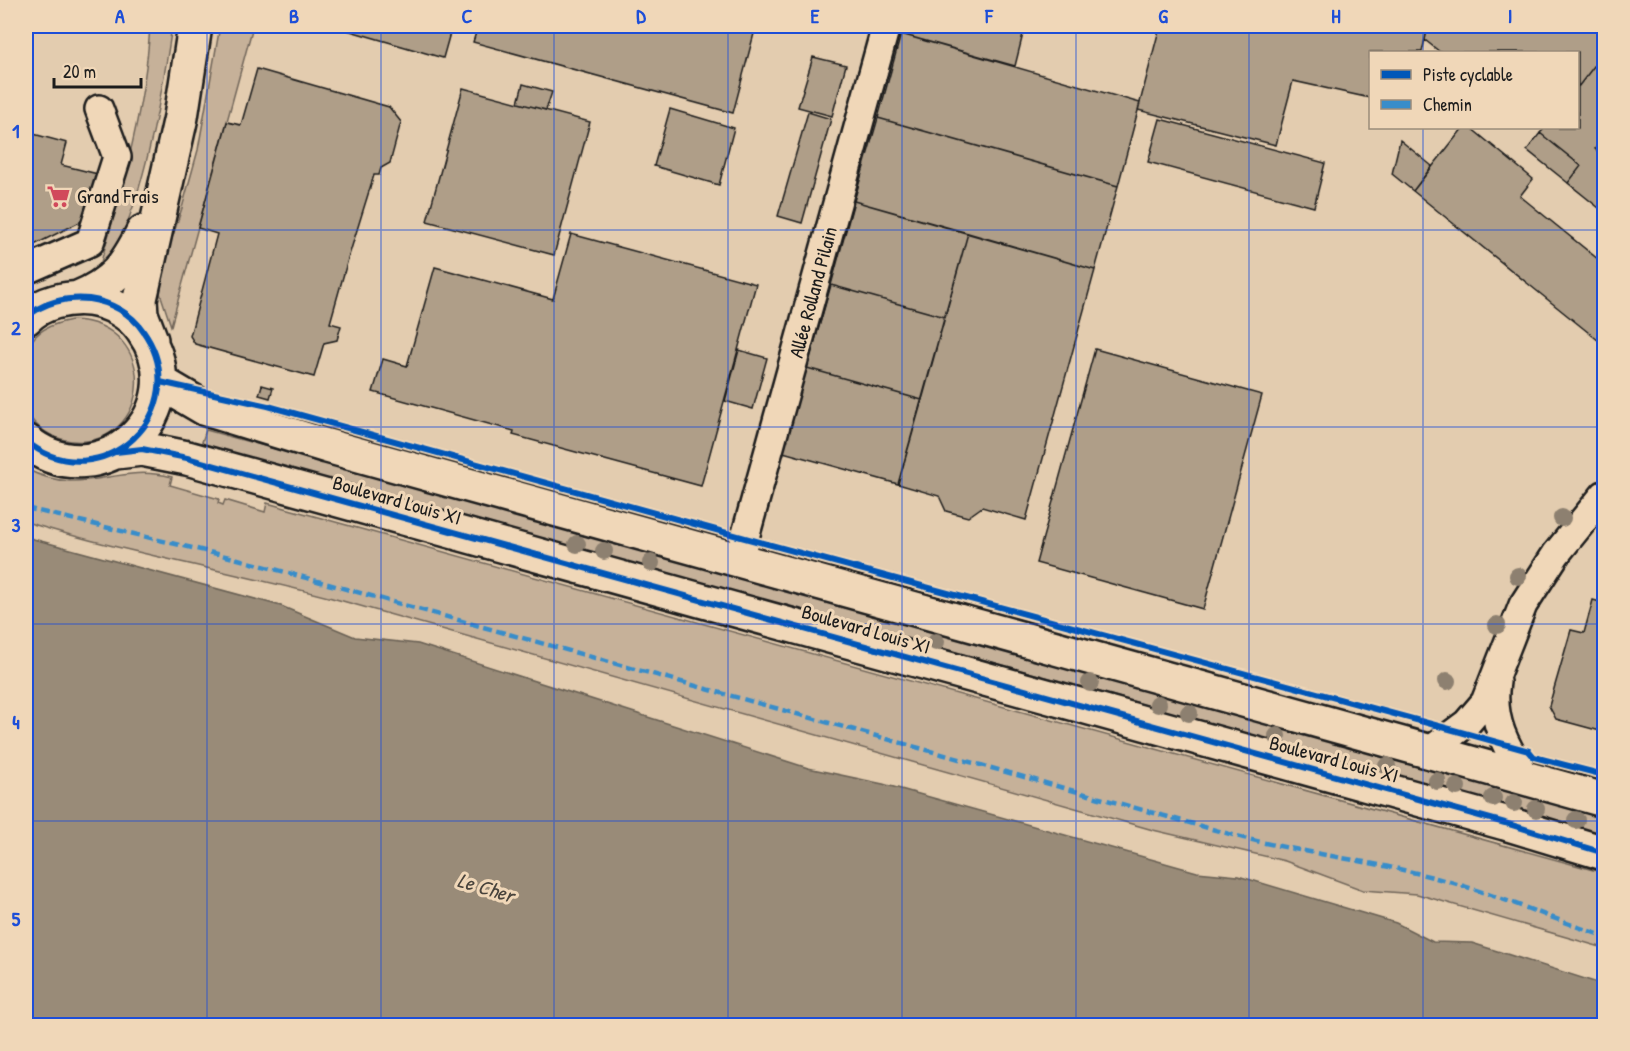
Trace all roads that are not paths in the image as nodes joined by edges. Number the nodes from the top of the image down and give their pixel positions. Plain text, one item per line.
1 (195, 26) edge
2 (886, 26) edge
3 (99, 109) dead end
4 (172, 158) junction
5 (26, 270) edge
6 (78, 298) junction
7 (26, 318) edge
8 (151, 342) junction
9 (160, 382) junction
10 (26, 441) edge
11 (116, 452) junction
12 (1605, 495) edge
13 (739, 559) junction
14 (1498, 675) junction
15 (1428, 752) junction
16 (1527, 779) junction
17 (1605, 800) edge
18 (1605, 853) edge

1 - 4 main road
2 - 13 street, Allée Rolland Pilain
3 - 5 street
4 - 6 main road
4 - 8 main road
6 - 7 main road
6 - 8 main road
8 - 9 main road
9 - 11 main road
9 - 13 main road, Boulevard Louis XI
10 - 11 main road
11 - 18 main road, Boulevard Louis XI
12 - 14 street
13 - 15 main road, Boulevard Louis XI
14 - 15 street
14 - 16 street
15 - 16 main road, Boulevard Louis XI
16 - 17 main road, Boulevard Louis XI

